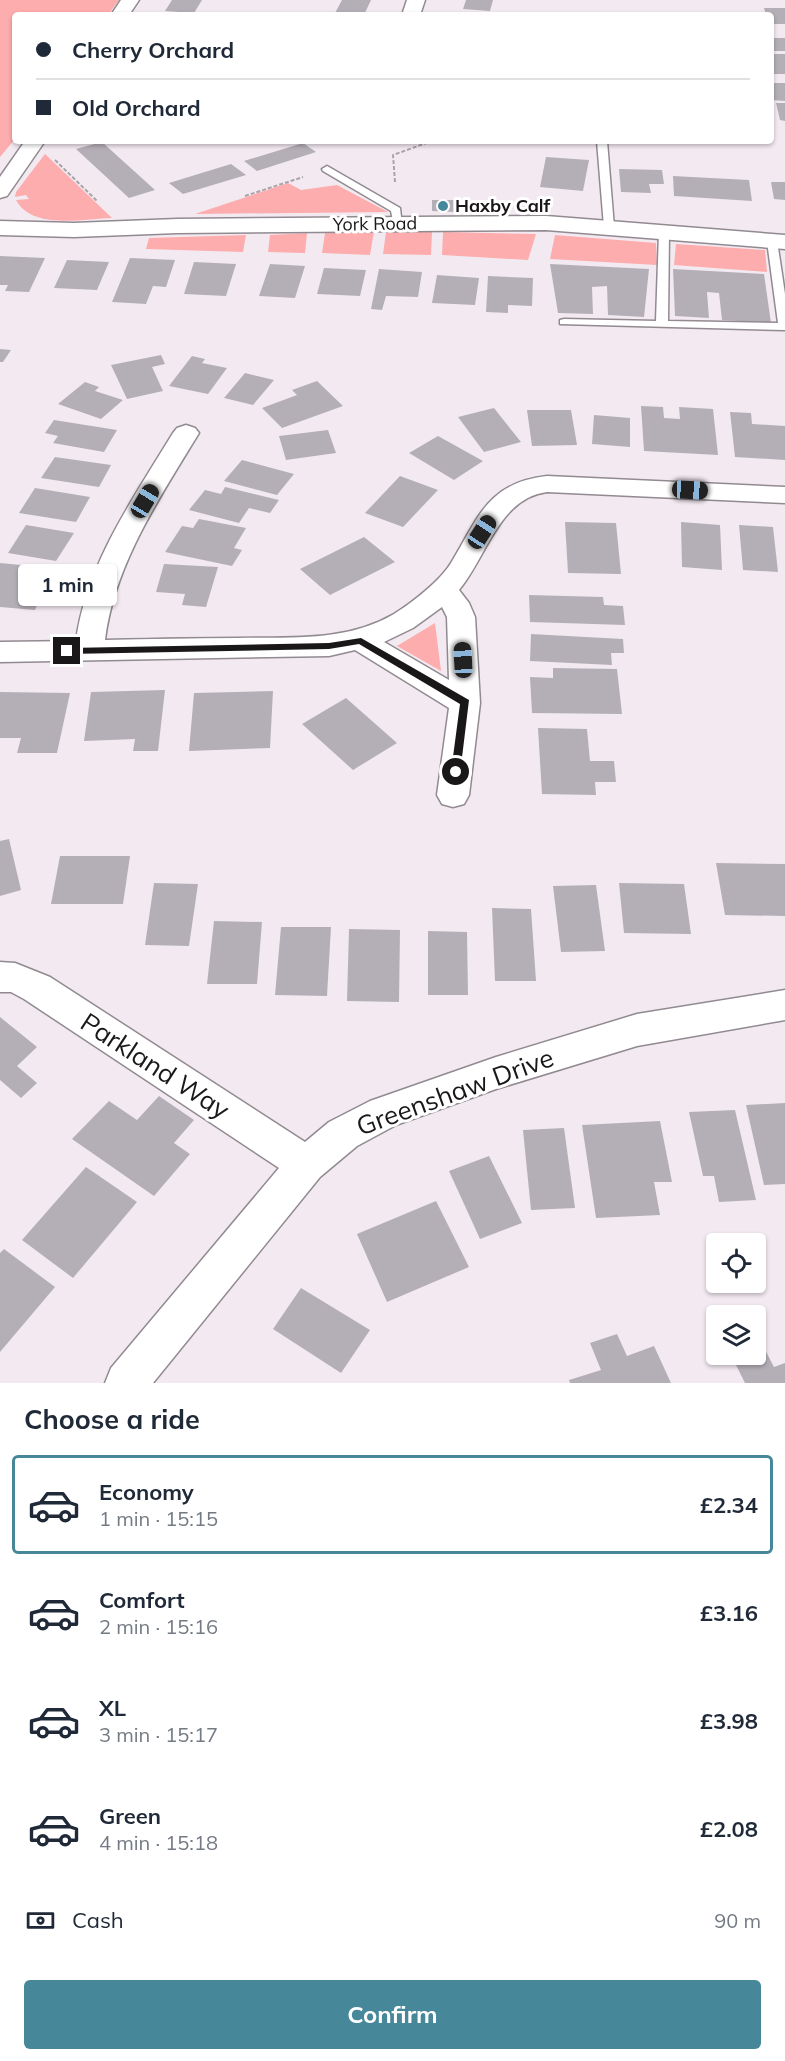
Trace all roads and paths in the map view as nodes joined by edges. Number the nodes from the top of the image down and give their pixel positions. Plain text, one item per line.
1 (424, 144) edge
2 (602, 144) edge
3 (31, 146) edge
4 (393, 155) dead end
5 (327, 169) joint
6 (0, 192) edge
7 (240, 197) dead end
8 (104, 207) dead end
9 (398, 224) junction
10 (609, 227) junction
11 (0, 228) edge
12 (664, 232) junction
13 (779, 242) edge
14 (564, 322) dead end
15 (662, 324) junction
16 (186, 433) dead end
17 (785, 495) edge
18 (442, 590) junction
19 (361, 641) junction
20 (89, 651) junction
21 (0, 652) edge
22 (465, 703) junction
23 (453, 795) dead end
24 (0, 977) edge
25 (785, 1005) edge
26 (306, 1164) junction
27 (126, 1383) edge

1 - 4 path
2 - 10 lane
3 - 6 street
3 - 8 path
5 - 7 path
5 - 9 lane
9 - 10 street, York Road
9 - 11 street, York Road
10 - 12 street, York Road
12 - 13 street, York Road
12 - 15 lane
13 - 15 lane
14 - 15 lane
16 - 20 street
17 - 18 street
18 - 19 street
18 - 22 street
19 - 20 street
19 - 22 street
20 - 21 street
22 - 23 street
24 - 26 street, Parkland Way
25 - 26 street, Greenshaw Drive
26 - 27 street, Greenshaw Drive

